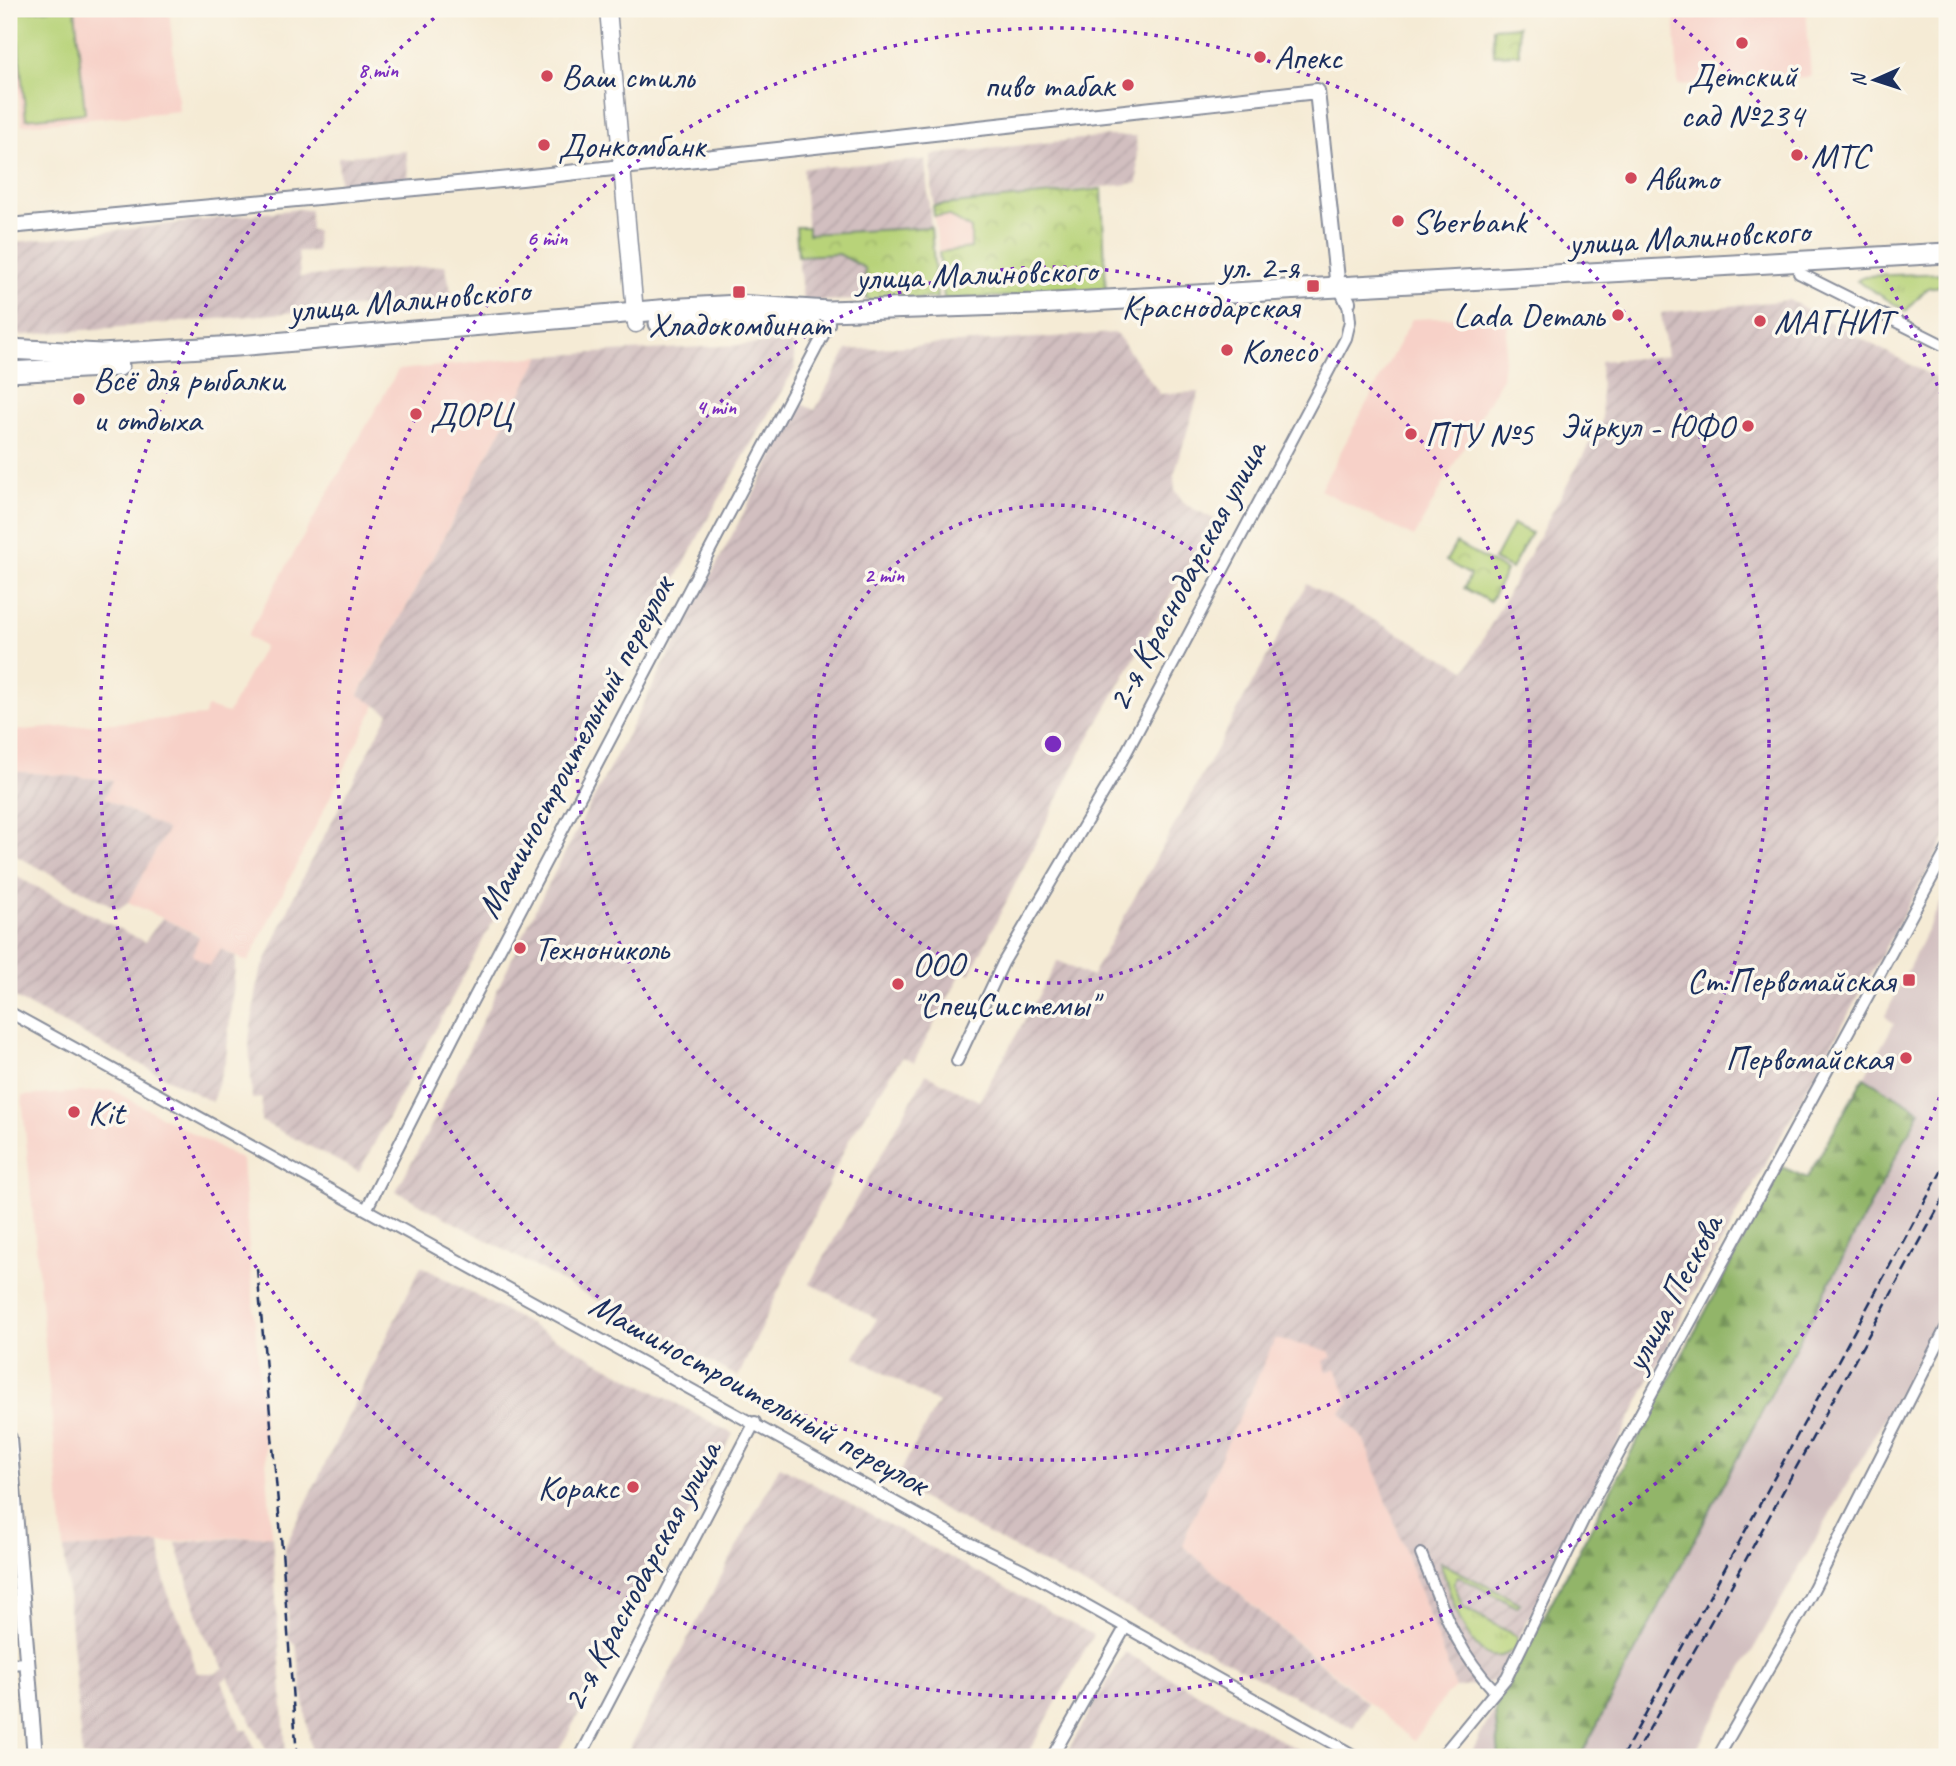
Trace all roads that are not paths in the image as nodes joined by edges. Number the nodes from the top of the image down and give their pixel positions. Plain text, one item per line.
1 (608, 9) edge
2 (623, 166) junction
3 (9, 226) edge
4 (1947, 253) edge
5 (1947, 265) edge
6 (1798, 273) junction
7 (1344, 295) junction
8 (829, 318) junction
9 (636, 319) junction
10 (1947, 347) edge
11 (9, 349) edge
12 (9, 372) edge
13 (1947, 850) edge
14 (9, 1012) edge
15 (957, 1061) dead end
16 (367, 1208) junction
17 (1947, 1326) edge
18 (755, 1422) junction
19 (9, 1438) edge
20 (1421, 1554) dead end
21 (1125, 1628) junction
22 (26, 1663) junction
23 (9, 1664) edge
24 (1495, 1691) junction
25 (35, 1757) edge
26 (580, 1757) edge
27 (1052, 1757) edge
28 (1357, 1757) edge
29 (1441, 1757) edge
30 (1718, 1757) edge

1 - 2 main road
2 - 3 street
2 - 7 street, 2-я Краснодарская улица
2 - 9 main road
4 - 7 highway, улица Малиновского
5 - 6 highway, улица Малиновского
6 - 7 highway, улица Малиновского
6 - 10 street
7 - 8 highway, улица Малиновского
7 - 15 street, 2-я Краснодарская улица
8 - 9 highway, улица Малиновского
8 - 16 street, Машиностроительный переулок
9 - 11 highway, улица Малиновского
9 - 12 highway, улица Малиновского
13 - 24 street, улица Пескова
14 - 16 street, Машиностроительный переулок
16 - 18 street, Машиностроительный переулок
17 - 30 street
18 - 21 street, Машиностроительный переулок
18 - 26 street, 2-я Краснодарская улица
19 - 22 street
20 - 24 street
21 - 27 street
21 - 28 street, Машиностроительный переулок
22 - 23 street
22 - 25 street
24 - 29 street, улица Пескова

